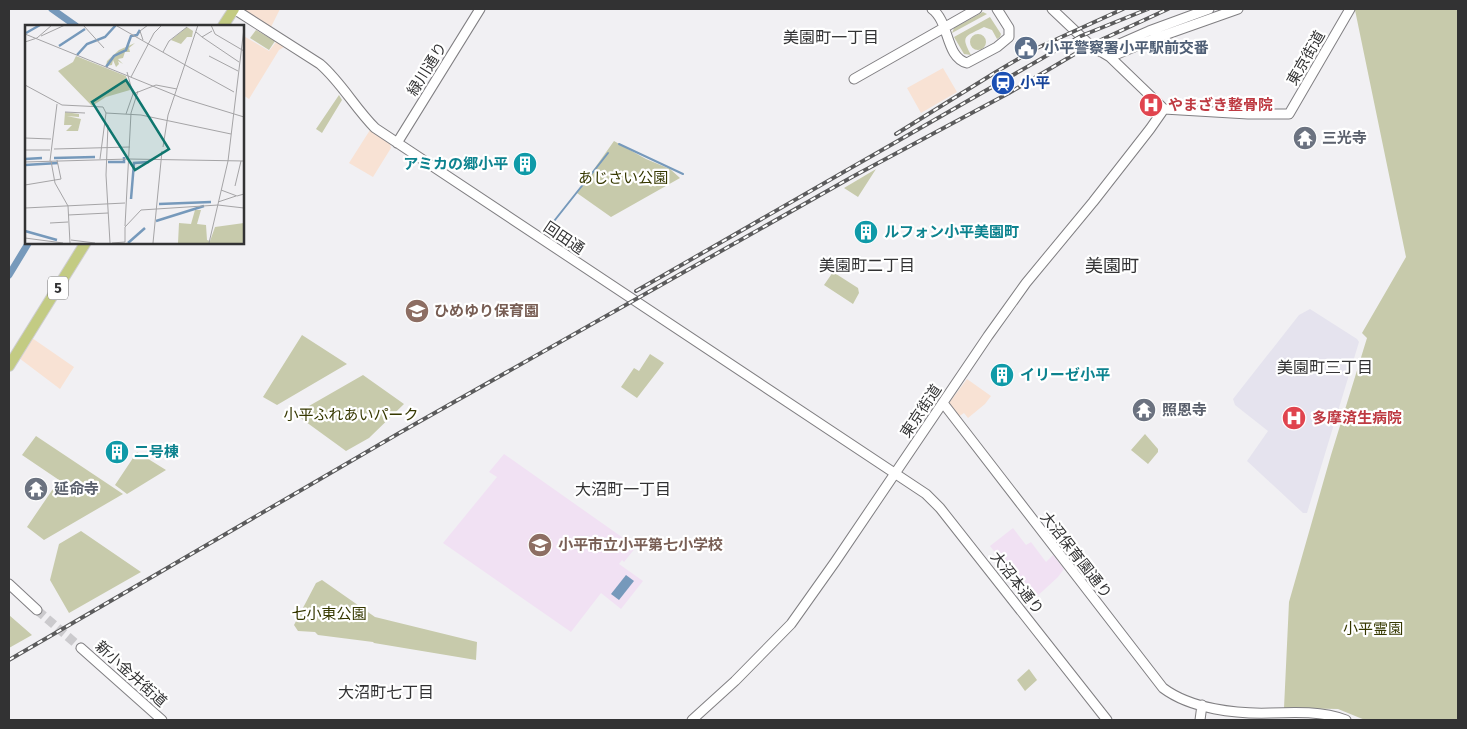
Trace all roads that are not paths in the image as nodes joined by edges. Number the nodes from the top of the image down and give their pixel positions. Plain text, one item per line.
1 (234, 9) edge
2 (480, 9) edge
3 (932, 9) edge
4 (977, 9) edge
5 (997, 9) edge
6 (1052, 9) edge
7 (1209, 9) edge
8 (1238, 9) edge
9 (1350, 9) edge
10 (224, 25) edge
11 (946, 27) junction
12 (1101, 52) junction
13 (1110, 57) junction
14 (854, 79) dead end
15 (1164, 109) junction
16 (397, 143) junction
17 (85, 244) edge
18 (9, 366) edge
19 (943, 403) junction
20 (895, 473) junction
21 (9, 584) edge
22 (37, 610) tunnel mouth
23 (82, 648) tunnel mouth
24 (1202, 705) junction
25 (162, 720) edge
26 (692, 720) edge
27 (1107, 720) edge
28 (1200, 720) edge
29 (1346, 720) edge

1 - 10 main road
1 - 16 street, 回田通
2 - 16 street, 緑川通り
3 - 11 street
4 - 11 street
5 - 11 street
6 - 12 street
7 - 12 street
8 - 13 street
9 - 15 street, 東京街道
11 - 14 street
12 - 13 street
13 - 15 street
15 - 19 street, 東京街道
16 - 20 street, 回田通
17 - 18 main road, 5
19 - 20 street, 東京街道
19 - 24 street, 大沼保育園通り
20 - 26 street, 東京街道
20 - 27 street, 大沼本通り
21 - 22 street
23 - 25 street, 新小金井街道
24 - 28 street
24 - 29 street, 大沼保育園通り

